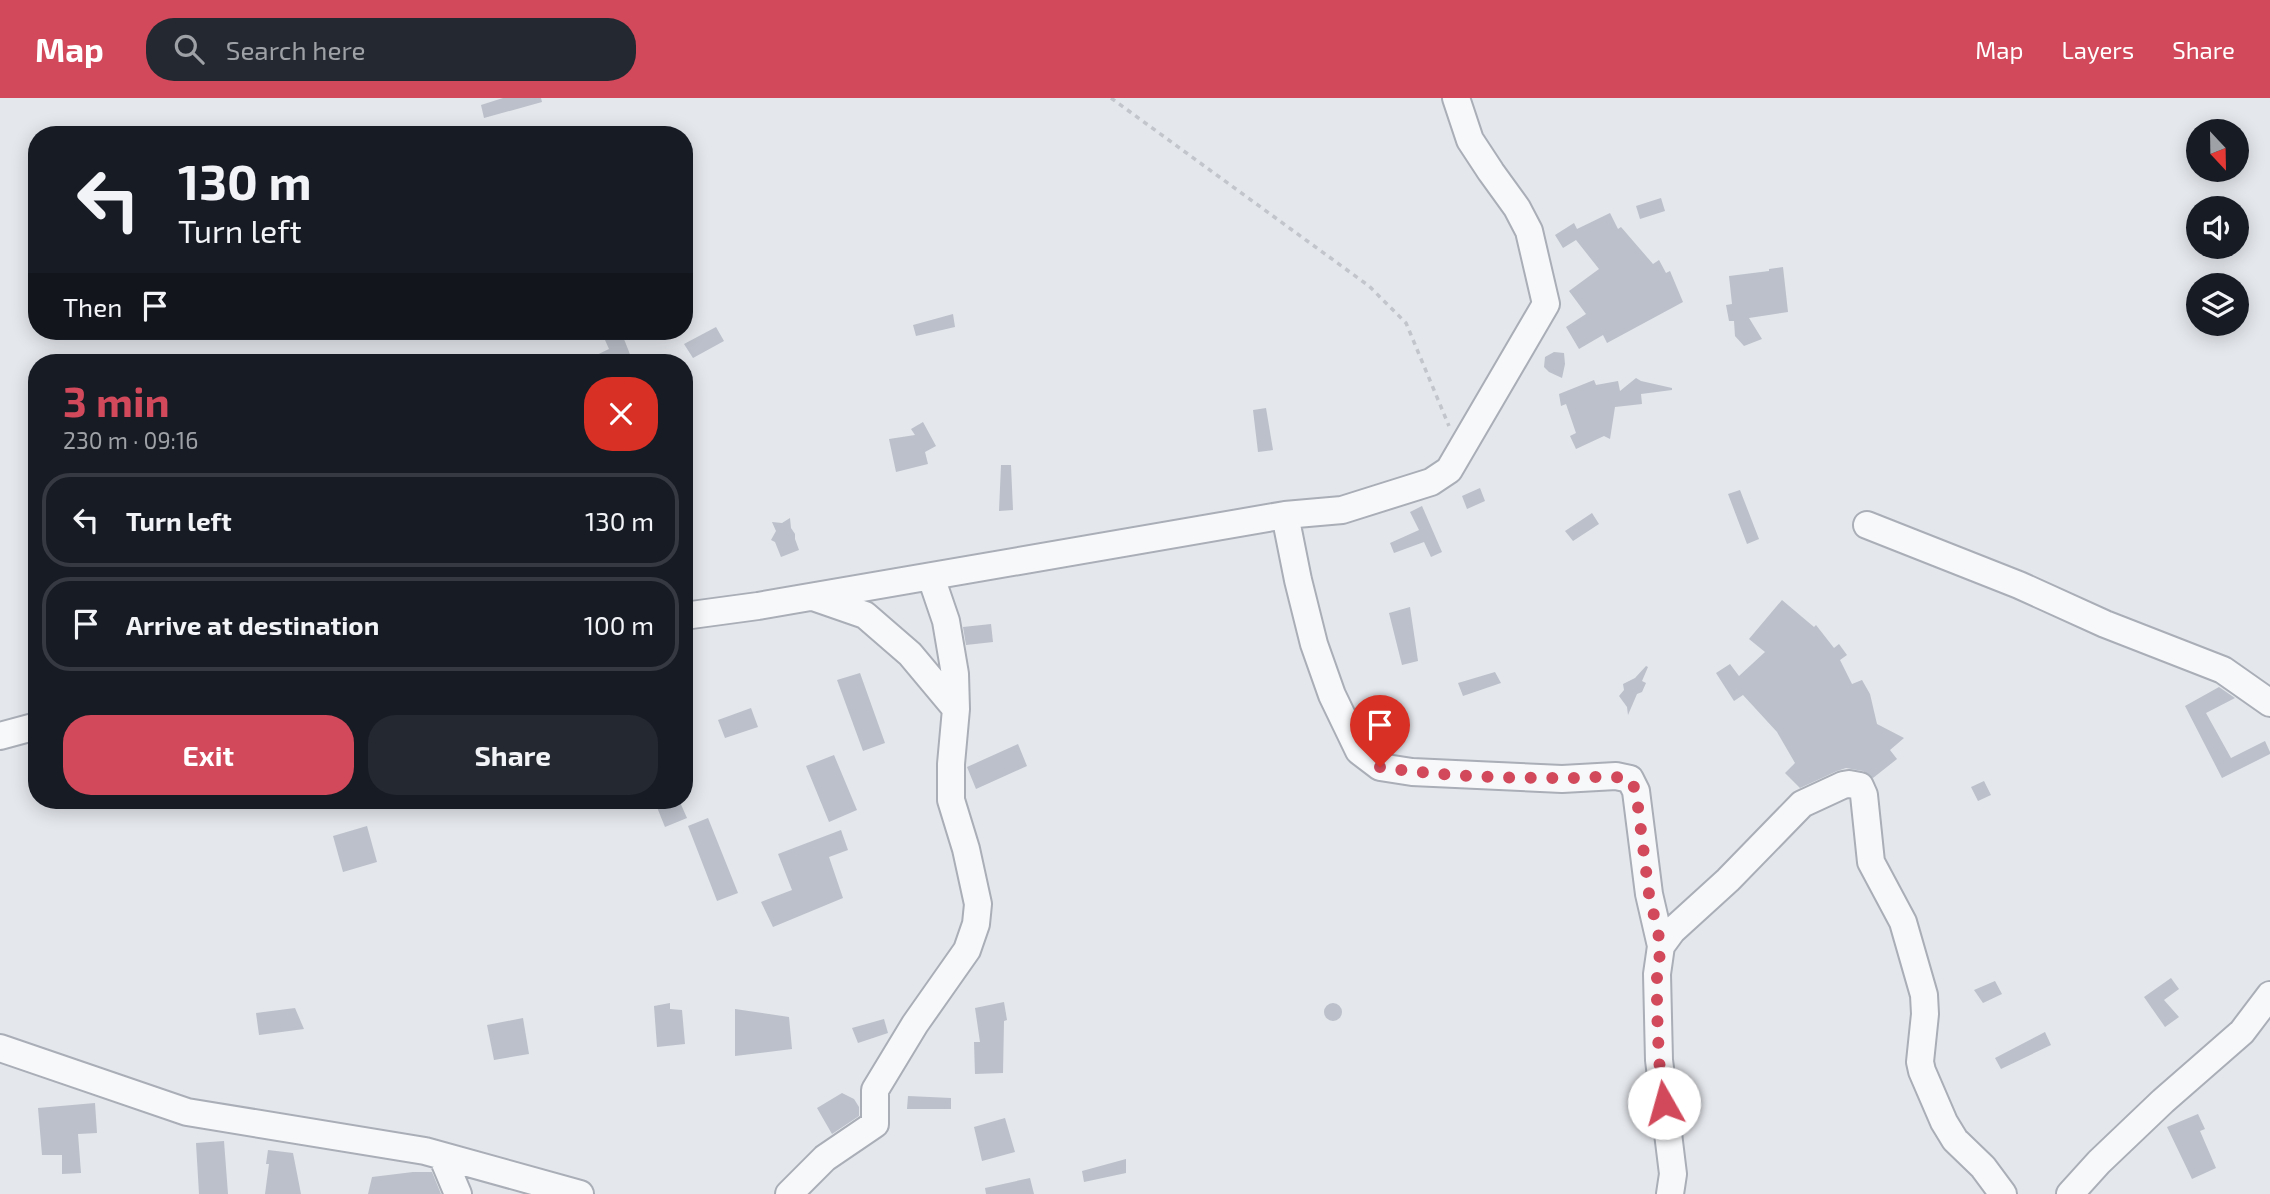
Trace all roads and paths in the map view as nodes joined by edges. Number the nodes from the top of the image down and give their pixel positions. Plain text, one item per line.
1 (1111, 98) edge
2 (1455, 98) edge
3 (1460, 450) junction
4 (1285, 515) junction
5 (1867, 525) dead end
6 (931, 576) junction
7 (813, 597) junction
8 (693, 615) edge
9 (2270, 703) edge
10 (956, 709) junction
11 (28, 728) edge
12 (0, 736) edge
13 (1661, 946) junction
14 (2270, 995) edge
15 (0, 1048) edge
16 (442, 1156) junction
17 (458, 1194) edge
18 (580, 1194) edge
19 (789, 1194) edge
20 (1670, 1194) edge
21 (2003, 1194) edge
22 (2070, 1194) edge

1 - 3 path
2 - 3 street
3 - 4 street
4 - 6 street
4 - 13 street
5 - 9 street
6 - 7 street
6 - 10 street
7 - 8 street
7 - 10 street
10 - 19 street
11 - 12 street
13 - 20 street
13 - 21 street
14 - 22 street
15 - 16 street
16 - 17 street
16 - 18 street

